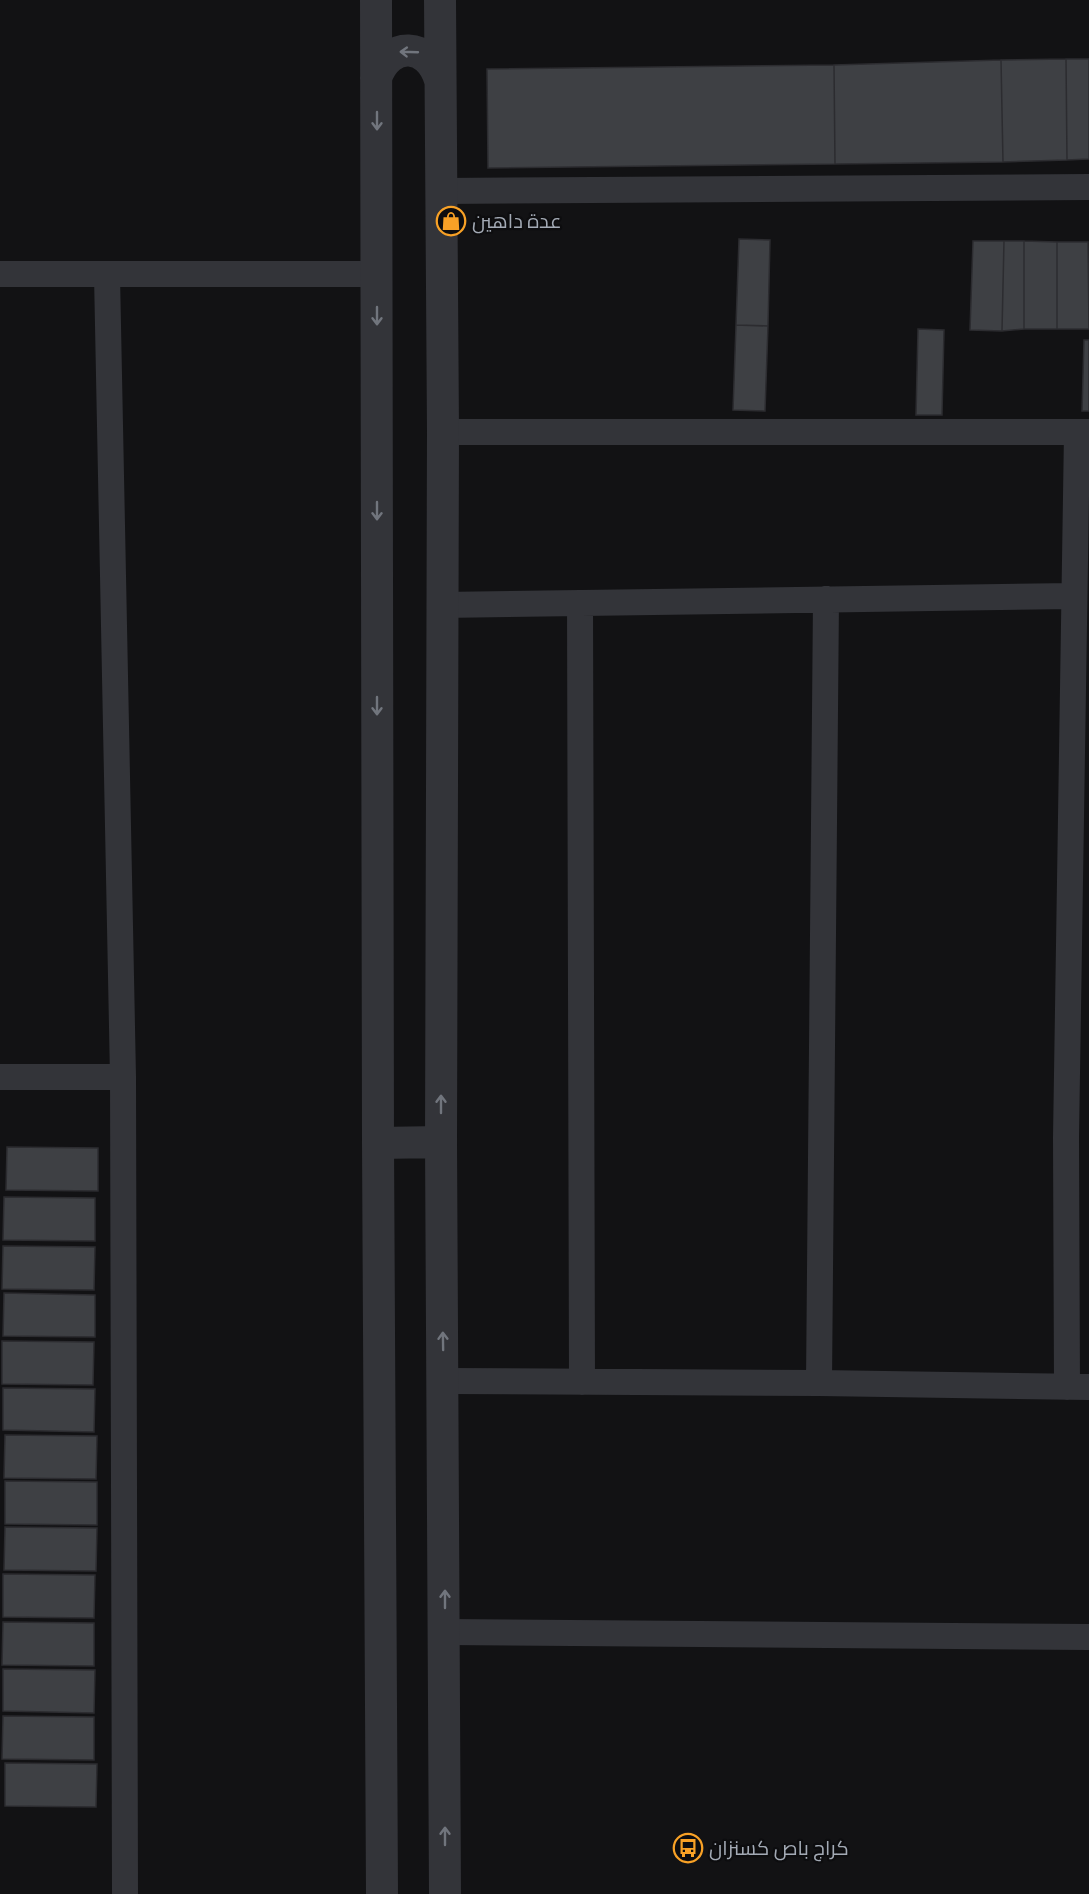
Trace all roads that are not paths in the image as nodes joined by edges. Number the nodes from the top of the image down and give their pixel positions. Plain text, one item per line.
1 (376, 0) edge
2 (440, 0) edge
3 (376, 78) junction
4 (440, 81) junction
5 (1089, 187) edge
6 (441, 191) junction
7 (0, 274) edge
8 (377, 274) junction
9 (107, 275) junction
10 (443, 432) junction
11 (1083, 432) edge
12 (1073, 596) junction
13 (826, 599) junction
14 (580, 603) junction
15 (441, 605) junction
16 (0, 1077) edge
17 (123, 1077) junction
18 (1078, 1138) edge
19 (441, 1142) junction
20 (378, 1143) junction
21 (444, 1381) junction
22 (582, 1382) junction
23 (819, 1383) junction
24 (1078, 1387) edge
25 (445, 1632) junction
26 (1089, 1637) edge
27 (124, 1894) edge
28 (382, 1894) edge
29 (445, 1894) edge

1 - 3 street
2 - 4 street
4 -> 3 street
3 -> 8 street
4 - 6 street
5 - 6 street
6 - 10 street
7 - 9 street
8 - 9 street
8 -> 20 street
9 - 17 street
10 - 11 street
10 - 15 street
11 - 12 street
12 - 13 street
12 - 18 street
13 - 14 street
13 - 23 street
14 - 15 street
14 - 22 street
19 -> 15 street
16 - 17 street
17 - 27 street
18 - 24 street
19 - 20 street
21 -> 19 street
20 - 28 street
21 - 22 street
25 -> 21 street
22 - 23 street
23 - 24 street
25 - 26 street
29 -> 25 street

